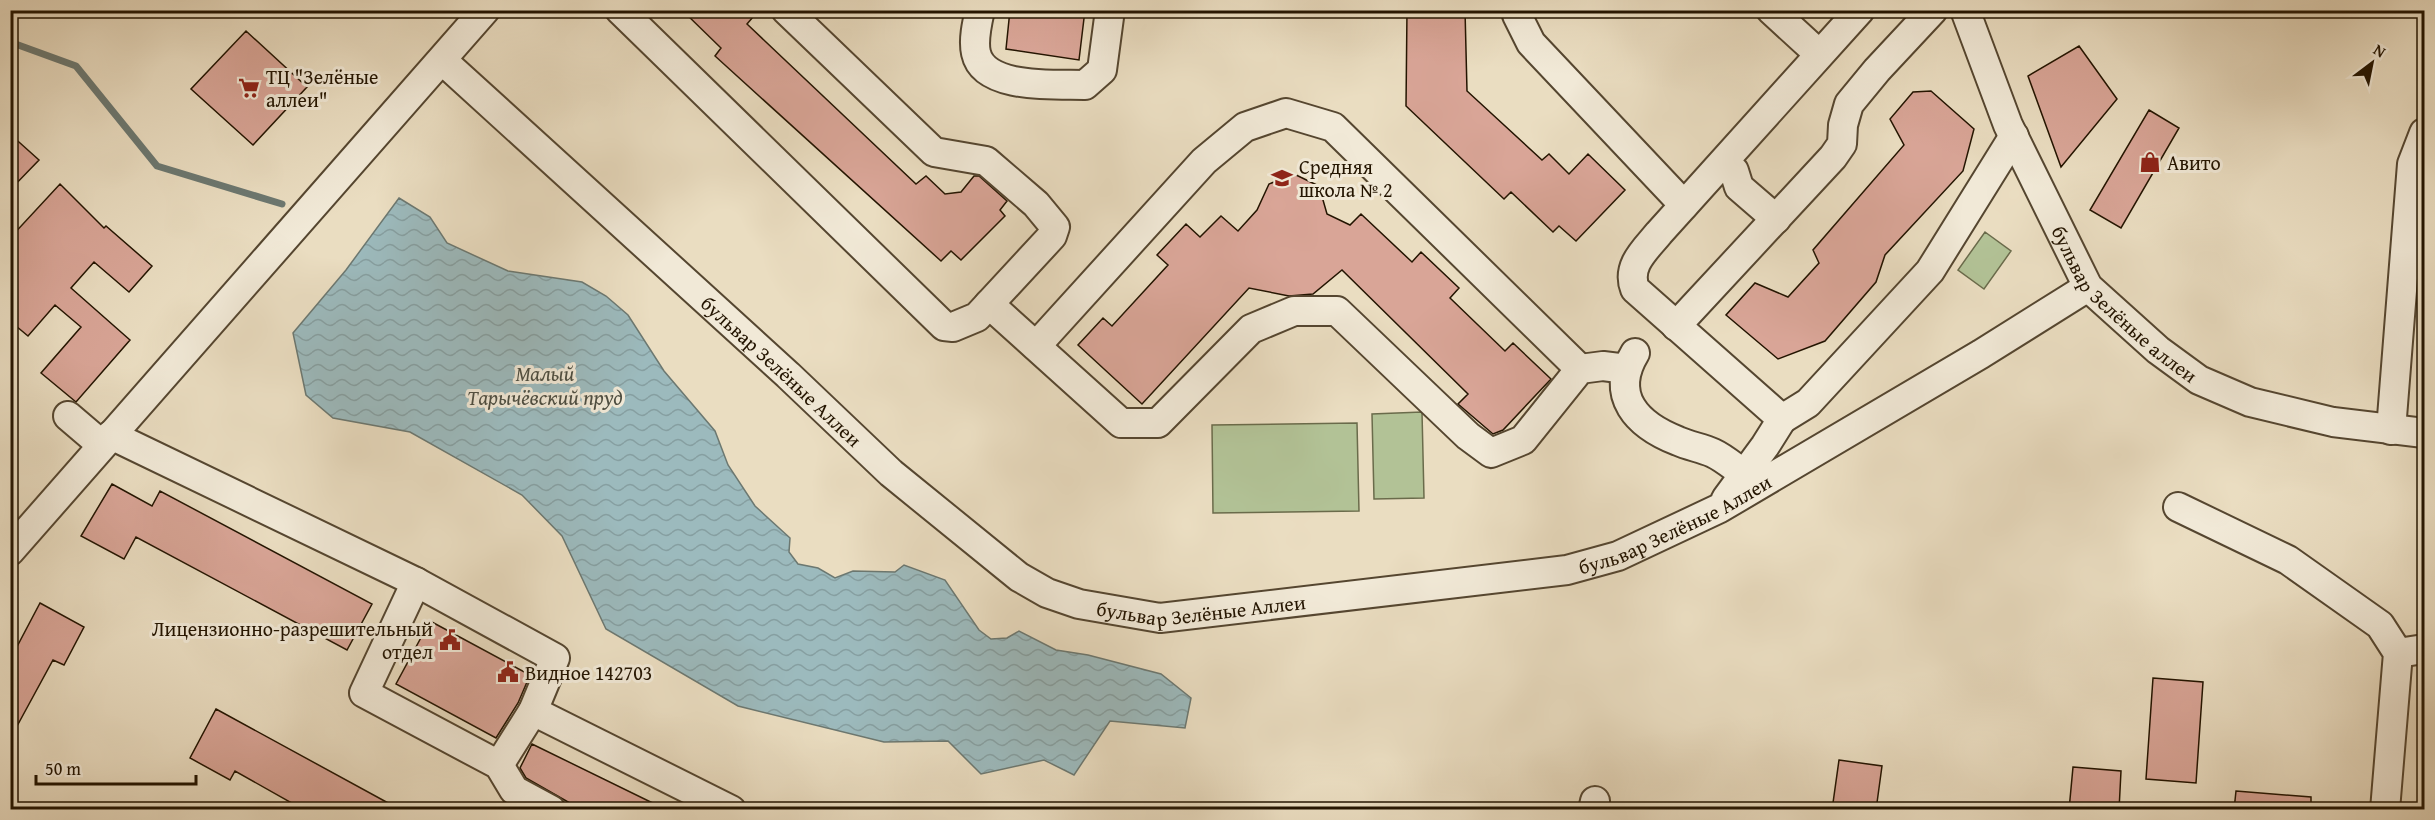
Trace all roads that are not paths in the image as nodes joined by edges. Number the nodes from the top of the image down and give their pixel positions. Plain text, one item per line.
1 (485, 10) edge
2 (620, 10) edge
3 (786, 10) edge
4 (980, 10) edge
5 (1110, 10) edge
6 (1519, 10) edge
7 (1771, 10) edge
8 (1860, 10) edge
9 (1933, 10) edge
10 (1965, 10) edge
11 (1819, 54) junction
12 (443, 61) junction
13 (2424, 133) edge
14 (2014, 136) junction
15 (1734, 171) dead end
16 (1684, 205) junction
17 (1776, 219) junction
18 (2088, 287) junction
19 (989, 304) junction
20 (1676, 326) junction
21 (1036, 346) junction
22 (1580, 369) junction
23 (68, 416) dead end
24 (1782, 419) junction
25 (2391, 430) junction
26 (2424, 433) edge
27 (107, 440) junction
28 (1744, 474) junction
29 (2178, 507) dead end
30 (1720, 508) junction
31 (10, 551) edge
32 (416, 582) junction
33 (2411, 651) edge
34 (533, 711) junction
35 (499, 765) junction
36 (551, 810) edge
37 (731, 810) edge
38 (2385, 810) edge

1 - 12 street
2 - 19 street
3 - 19 street
4 - 5 street
6 - 16 street
7 - 11 street
8 - 11 street
9 - 17 street
10 - 14 street, бульвар Зелёные аллеи
11 - 16 street
12 - 27 street
12 - 30 street, бульвар Зелёные Аллеи
13 - 25 street
14 - 18 street, бульвар Зелёные аллеи
14 - 24 street
15 - 17 street
16 - 20 street
17 - 20 street
18 - 25 street, бульвар Зелёные аллеи
18 - 30 street, бульвар Зелёные Аллеи
19 - 21 street
20 - 24 street
21 - 22 street
21 - 22 street
22 - 28 street
23 - 27 street
24 - 28 street
25 - 26 street, бульвар Зелёные аллеи
27 - 31 street
27 - 32 street
28 - 30 street
29 - 33 street
32 - 34 street
32 - 35 street
33 - 38 street
34 - 35 street
34 - 37 street
35 - 36 street

